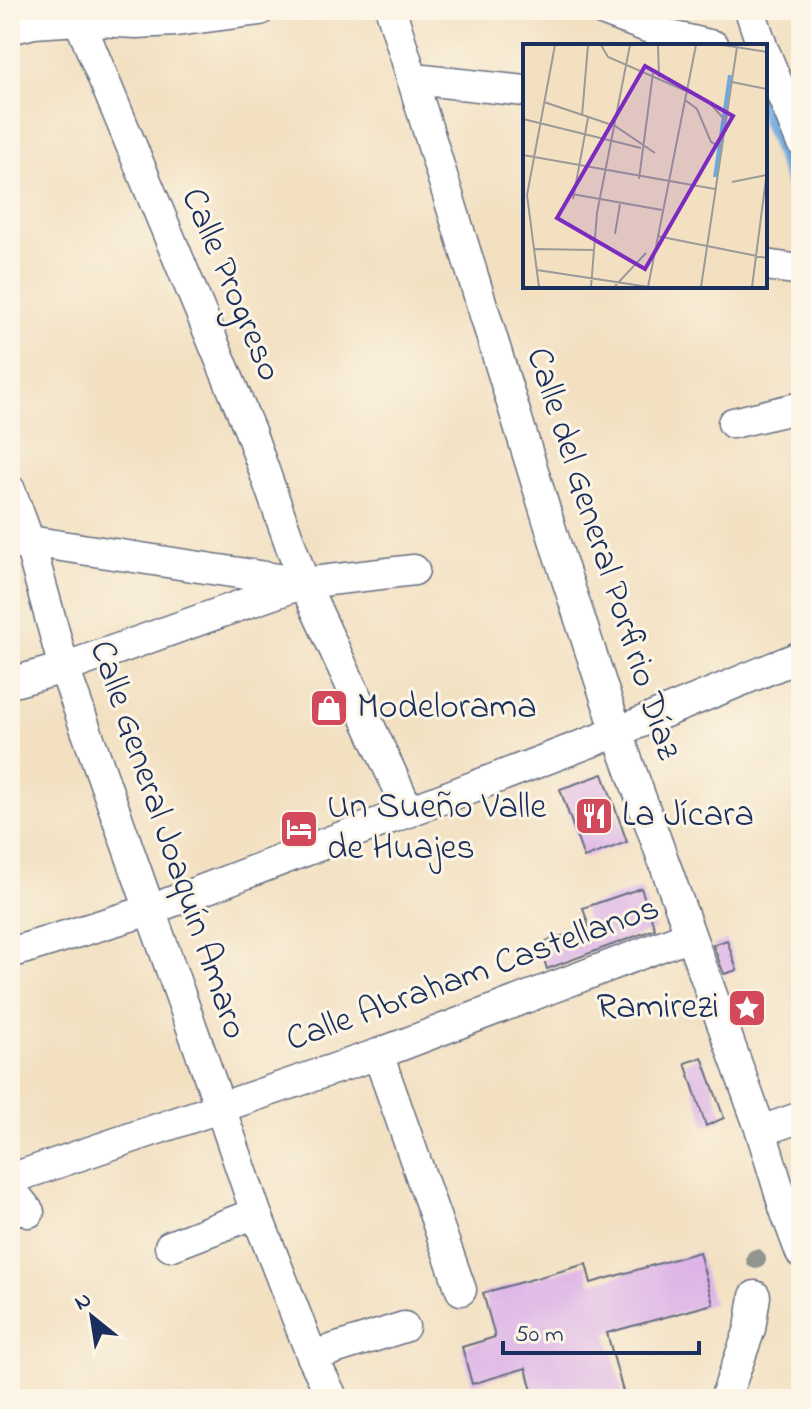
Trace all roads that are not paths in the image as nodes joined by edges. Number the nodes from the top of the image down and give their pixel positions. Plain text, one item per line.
1 (260, 10) edge
2 (391, 10) edge
3 (602, 10) edge
4 (750, 10) edge
5 (134, 16) edge
6 (79, 20) junction
7 (10, 29) edge
8 (705, 44) edge
9 (762, 44) edge
10 (767, 59) edge
11 (414, 79) junction
12 (523, 91) edge
13 (801, 141) edge
14 (767, 265) edge
15 (801, 270) edge
16 (801, 407) edge
17 (733, 423) dead end
18 (10, 490) edge
19 (19, 543) edge
20 (414, 570) dead end
21 (304, 583) junction
22 (801, 656) edge
23 (64, 668) junction
24 (10, 683) edge
25 (617, 732) junction
26 (409, 812) junction
27 (150, 910) junction
28 (690, 935) junction
29 (10, 953) edge
30 (378, 1054) junction
31 (220, 1107) junction
32 (801, 1117) edge
33 (761, 1131) junction
34 (10, 1179) edge
35 (10, 1188) edge
36 (29, 1212) dead end
37 (256, 1213) junction
38 (170, 1246) dead end
39 (801, 1253) edge
40 (461, 1290) dead end
41 (755, 1296) dead end
42 (404, 1327) dead end
43 (312, 1356) junction
44 (333, 1399) edge
45 (725, 1399) edge

1 - 5 street
2 - 11 street, Calle del General Porfirio Díaz
3 - 8 street
4 - 9 street
5 - 6 street
6 - 7 street
6 - 21 street, Calle Progreso
10 - 13 street
11 - 12 street
11 - 25 street, Calle del General Porfirio Díaz
14 - 15 street
16 - 17 street
18 - 19 street, Calle General Joaquín Amaro
19 - 21 street
19 - 23 street, Calle General Joaquín Amaro
20 - 21 street
21 - 23 street
21 - 26 street, Calle Progreso
22 - 25 street
23 - 24 street
23 - 27 street, Calle General Joaquín Amaro
25 - 26 street
25 - 28 street, Calle del General Porfirio Díaz
26 - 27 street
27 - 29 street
27 - 31 street, Calle General Joaquín Amaro
28 - 30 street, Calle Abraham Castellanos
28 - 33 street, Calle del General Porfirio Díaz
30 - 31 street, Calle Abraham Castellanos
30 - 40 street
31 - 34 street, Calle Abraham Castellanos
31 - 37 street, Calle General Joaquín Amaro
32 - 33 street
33 - 39 street, Calle del General Porfirio Díaz
35 - 36 street
37 - 38 street
37 - 43 street, Calle General Joaquín Amaro
41 - 45 street
42 - 43 street
43 - 44 street, Calle General Joaquín Amaro

